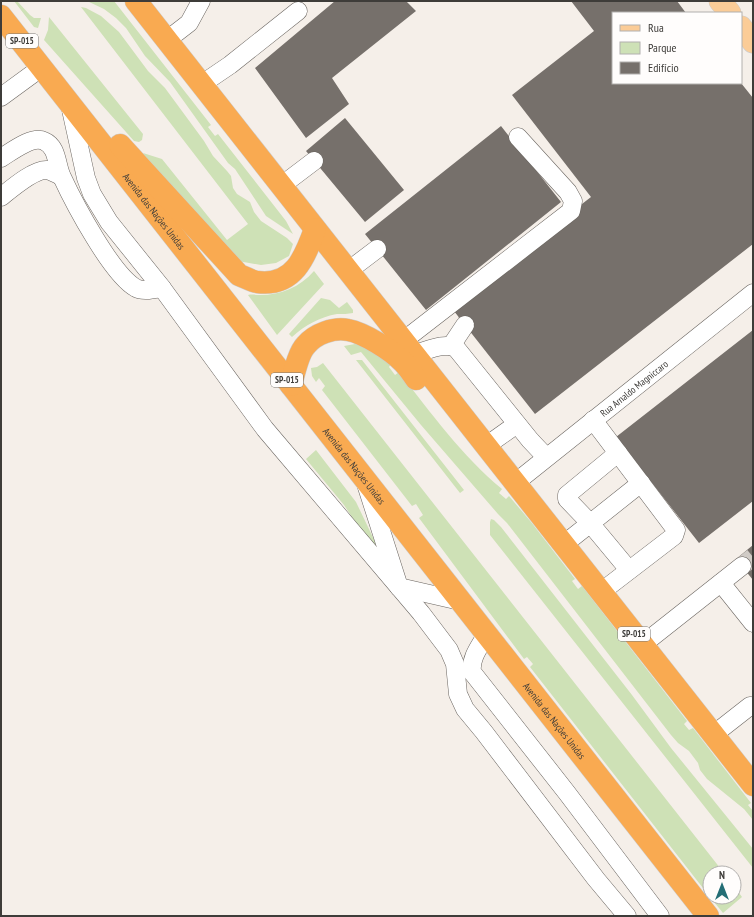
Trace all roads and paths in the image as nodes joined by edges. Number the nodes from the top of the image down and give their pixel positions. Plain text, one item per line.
1 (200, 1) edge
2 (720, 1) edge
3 (138, 2) edge
4 (298, 11) dead end
5 (729, 12) edge
6 (1, 16) edge
7 (742, 28) edge
8 (167, 40) junction
9 (753, 42) edge
10 (42, 67) junction
11 (202, 84) junction
12 (1, 97) edge
13 (76, 111) junction
14 (518, 137) dead end
15 (1, 158) edge
16 (314, 161) dead end
17 (61, 176) junction
18 (281, 186) junction
19 (1, 197) edge
20 (315, 229) junction
21 (377, 249) dead end
22 (348, 271) junction
23 (162, 288) junction
24 (753, 293) edge
25 (464, 324) dead end
26 (451, 346) junction
27 (408, 348) junction
28 (291, 385) junction
29 (593, 420) junction
30 (517, 424) junction
31 (618, 453) junction
32 (492, 454) junction
33 (546, 457) junction
34 (365, 480) junction
35 (515, 483) junction
36 (641, 483) junction
37 (590, 523) junction
38 (563, 545) junction
39 (742, 566) tunnel mouth
40 (629, 570) junction
41 (721, 583) junction
42 (399, 587) junction
43 (601, 592) junction
44 (460, 601) junction
45 (753, 623) edge
46 (487, 634) junction
47 (642, 645) junction
48 (750, 706) dead end
49 (713, 735) junction
50 (753, 785) edge
51 (605, 890) junction
52 (614, 916) edge
53 (627, 916) edge
54 (660, 916) edge
55 (708, 916) edge

1 - 8 street
2 - 5 main road
3 - 8 highway, SP-015
4 - 11 street
6 - 10 highway, Avenida das Nações Unidas / SP-015
7 - 9 main road
8 - 11 highway, SP-015
10 - 12 street
10 - 13 highway, Avenida das Nações Unidas / SP-015
11 - 18 highway, SP-015
13 - 20 highway
13 - 23 street
13 - 28 highway, Avenida das Nações Unidas / SP-015
14 - 27 street
15 - 17 street
16 - 18 street
17 - 19 street
17 - 23 street
18 - 20 highway, SP-015
20 - 22 highway, SP-015
21 - 22 street
22 - 27 highway, SP-015
23 - 42 street
24 - 29 street, Rua Arnaldo Magniccaro
25 - 26 street
26 - 27 street
26 - 30 street
27 - 32 highway, SP-015
28 - 32 highway
28 - 34 highway, Avenida das Nações Unidas / SP-015
29 - 31 street
29 - 33 street, Rua Arnaldo Magniccaro
30 - 32 street
30 - 33 street
31 - 36 street
31 - 37 street
32 - 35 highway, SP-015
33 - 35 street, Rua Arnaldo Magniccaro
34 - 42 street
34 - 44 highway, Avenida das Nações Unidas / SP-015
35 - 38 highway, SP-015
36 - 37 street
36 - 40 street
37 - 38 street
37 - 40 street
38 - 43 highway, SP-015
39 - 41 street
40 - 43 street
41 - 45 street
41 - 47 street
42 - 44 street
42 - 51 street
43 - 47 highway, SP-015
44 - 46 highway, Avenida das Nações Unidas / SP-015
46 - 54 street
46 - 55 highway, Avenida das Nações Unidas / SP-015
47 - 49 highway, SP-015
48 - 49 street
49 - 50 highway, SP-015
51 - 52 street
51 - 53 street

